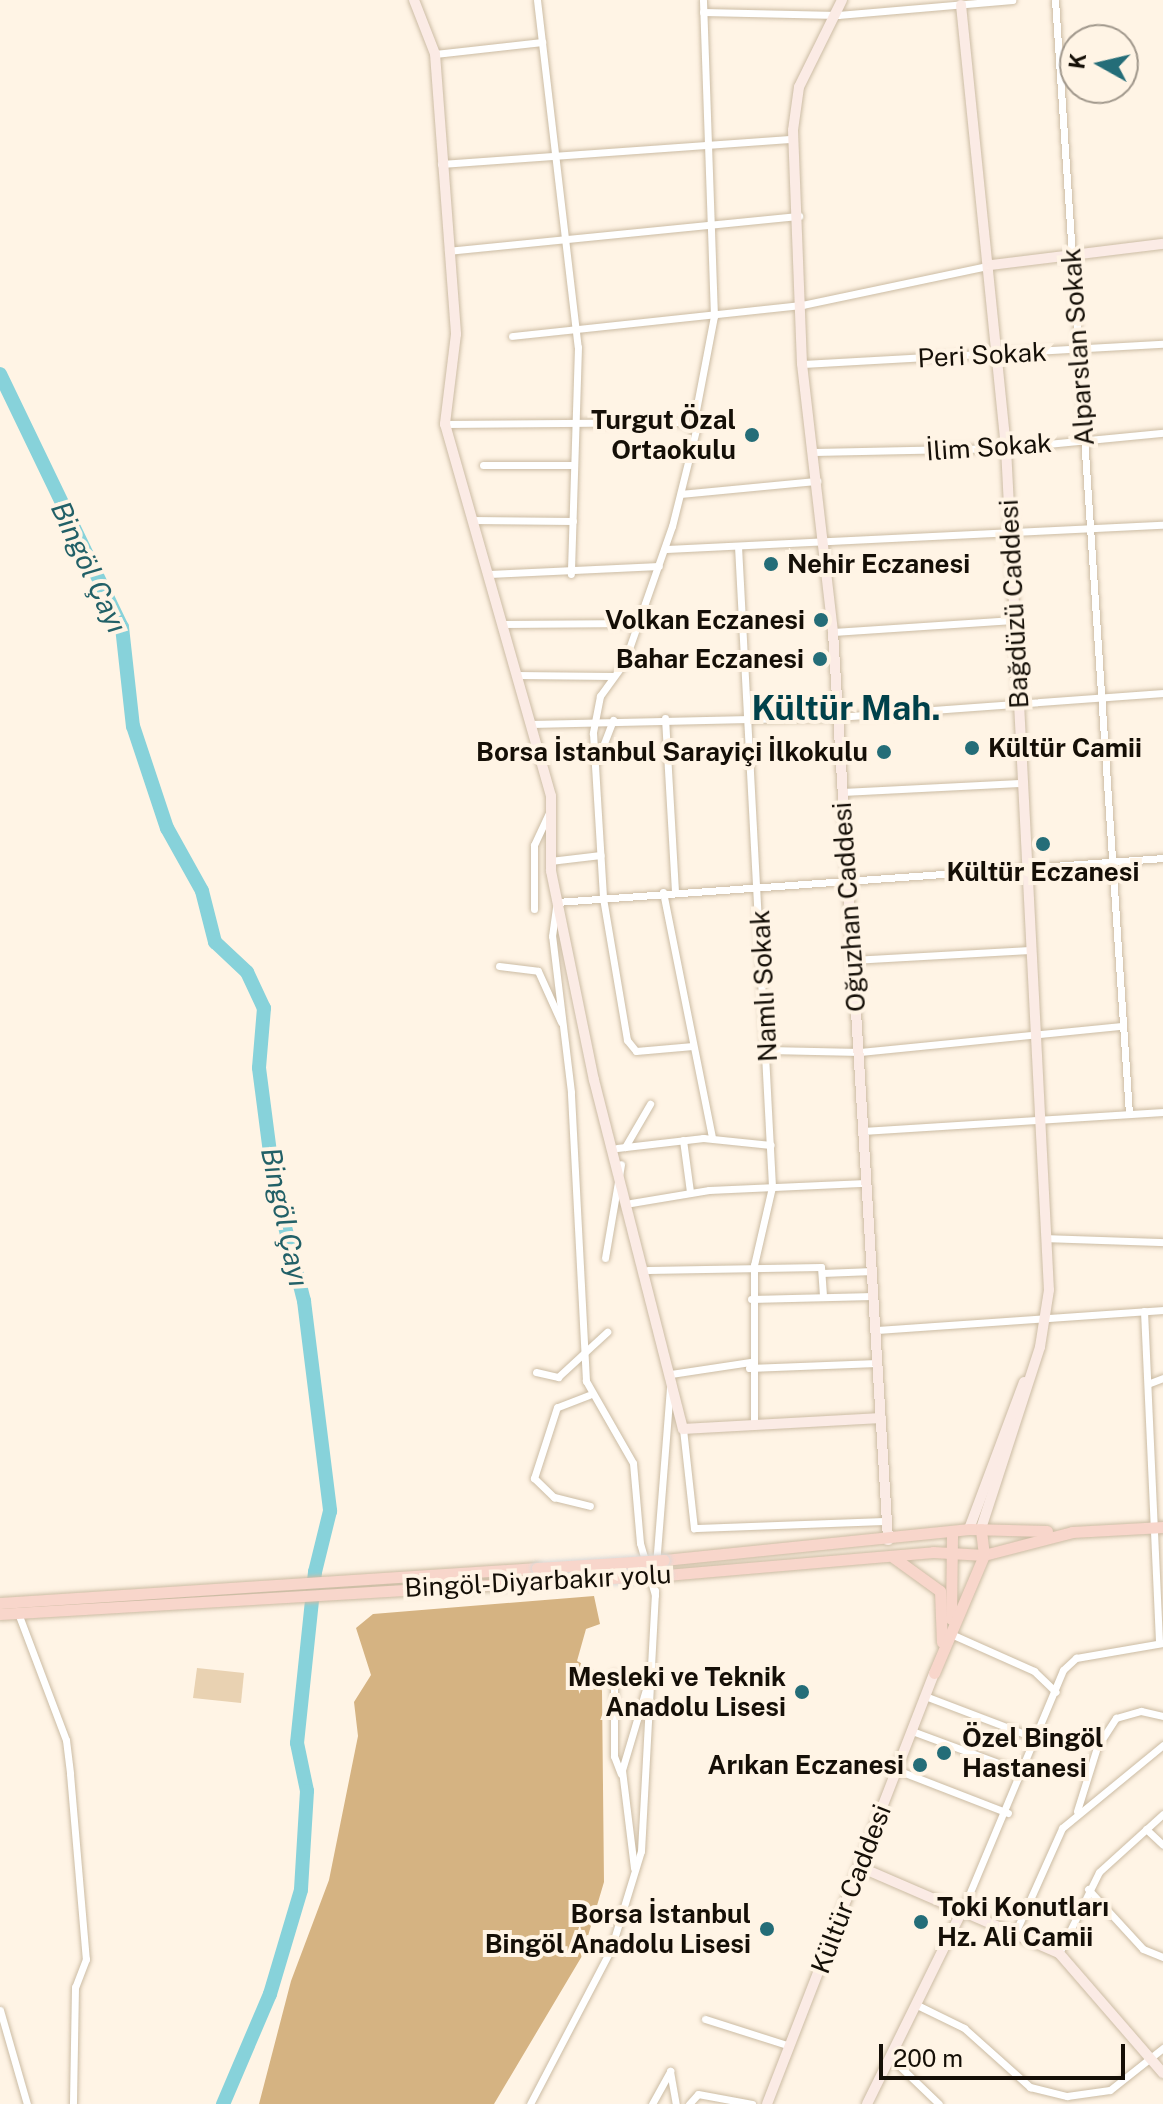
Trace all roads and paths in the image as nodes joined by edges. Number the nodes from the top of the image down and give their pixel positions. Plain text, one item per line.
1 (414, 0) edge
2 (537, 0) edge
3 (703, 0) edge
4 (842, 0) edge
5 (1012, 0) edge
6 (1055, 0) edge
7 (961, 2) edge
8 (703, 12) junction
9 (838, 15) junction
10 (542, 42) junction
11 (435, 54) junction
12 (793, 139) junction
13 (706, 140) junction
14 (555, 154) junction
15 (441, 164) junction
16 (799, 216) junction
17 (711, 230) junction
18 (566, 240) junction
19 (1163, 244) edge
20 (448, 251) junction
21 (1071, 255) junction
22 (991, 265) junction
23 (802, 305) junction
24 (714, 316) junction
25 (576, 328) junction
26 (512, 336) dead end
27 (1163, 344) edge
28 (1081, 349) junction
29 (996, 354) junction
30 (802, 364) junction
31 (576, 421) junction
32 (445, 424) junction
33 (693, 426) junction
34 (1163, 433) edge
35 (1086, 439) junction
36 (1006, 448) junction
37 (814, 452) junction
38 (483, 465) dead end
39 (574, 465) junction
40 (817, 481) junction
41 (681, 494) junction
42 (472, 520) junction
43 (573, 521) junction
44 (1163, 525) edge
45 (1089, 529) junction
46 (1008, 532) junction
47 (822, 543) junction
48 (738, 546) junction
49 (665, 549) junction
50 (659, 566) junction
51 (489, 574) junction
52 (571, 574) junction
53 (1014, 620) junction
54 (636, 623) junction
55 (503, 624) junction
56 (833, 632) junction
57 (516, 675) junction
58 (613, 676) junction
59 (1163, 693) edge
60 (1102, 694) junction
61 (1021, 705) junction
62 (837, 717) junction
63 (665, 718) junction
64 (613, 720) junction
65 (750, 720) junction
66 (594, 721) junction
67 (531, 724) junction
68 (597, 761) junction
69 (1021, 783) junction
70 (841, 792) junction
71 (552, 808) junction
72 (601, 855) junction
73 (1163, 858) edge
74 (550, 861) junction
75 (1111, 861) junction
76 (1026, 866) junction
77 (846, 876) junction
78 (758, 883) junction
79 (675, 891) junction
80 (663, 892) junction
81 (603, 898) junction
82 (557, 902) junction
83 (534, 909) dead end
84 (1031, 950) junction
85 (851, 960) junction
86 (499, 966) dead end
87 (1122, 1026) junction
88 (1036, 1033) junction
89 (565, 1040) junction
90 (693, 1046) junction
91 (768, 1050) junction
92 (860, 1052) junction
93 (650, 1104) dead end
94 (1163, 1112) edge
95 (1129, 1113) junction
96 (1040, 1118) junction
97 (862, 1131) junction
98 (712, 1138) junction
99 (683, 1140) junction
100 (771, 1145) junction
101 (621, 1148) junction
102 (621, 1164) junction
103 (866, 1183) junction
104 (772, 1187) junction
105 (690, 1192) junction
106 (631, 1203) junction
107 (1046, 1238) junction
108 (1163, 1242) edge
109 (605, 1258) dead end
110 (754, 1265) junction
111 (648, 1270) junction
112 (873, 1271) junction
113 (822, 1273) junction
114 (873, 1296) junction
115 (823, 1297) junction
116 (751, 1299) junction
117 (1163, 1310) edge
118 (1144, 1311) junction
119 (1044, 1317) junction
120 (877, 1330) junction
121 (607, 1332) dead end
122 (586, 1355) junction
123 (877, 1363) junction
124 (749, 1365) junction
125 (536, 1372) dead end
126 (671, 1374) junction
127 (1163, 1378) edge
128 (1150, 1383) junction
129 (589, 1395) junction
130 (881, 1418) junction
131 (754, 1424) junction
132 (683, 1429) junction
133 (1159, 1441) edge
134 (590, 1506) dead end
135 (887, 1521) junction
136 (1159, 1527) edge
137 (975, 1529) junction
138 (952, 1531) junction
139 (1072, 1532) junction
140 (888, 1540) junction
141 (952, 1554) junction
142 (984, 1555) junction
143 (888, 1556) junction
144 (352, 1584) junction
145 (286, 1589) junction
146 (655, 1595) junction
147 (0, 1603) edge
148 (18, 1613) junction
149 (0, 1614) edge
150 (951, 1634) junction
151 (1161, 1643) edge
152 (934, 1673) junction
153 (614, 1674) dead end
154 (649, 1679) junction
155 (1056, 1692) junction
156 (925, 1696) junction
157 (1163, 1716) edge
158 (912, 1731) junction
159 (1035, 1738) junction
160 (1163, 1745) edge
161 (897, 1770) junction
162 (1023, 1772) junction
163 (622, 1777) junction
164 (1077, 1811) junction
165 (1008, 1813) junction
166 (1163, 1814) edge
167 (1146, 1829) junction
168 (1163, 1845) edge
169 (860, 1867) junction
170 (635, 1874) junction
171 (1088, 1889) junction
172 (963, 1909) junction
173 (1016, 1931) junction
174 (1059, 1953) junction
175 (1163, 1957) edge
176 (915, 2004) junction
177 (0, 2010) edge
178 (705, 2019) dead end
179 (790, 2046) junction
180 (1163, 2048) edge
181 (889, 2056) junction
182 (1151, 2058) junction
183 (1163, 2073) edge
184 (27, 2104) edge
185 (73, 2104) edge
186 (530, 2104) edge
187 (652, 2104) edge
188 (676, 2104) edge
189 (689, 2104) edge
190 (752, 2104) edge
191 (767, 2104) edge
192 (867, 2104) edge
193 (939, 2104) edge

1 - 11 street
2 - 10 street
3 - 8 street
4 - 9 street, Oğuzhan Caddesi
5 - 7 street
6 - 21 street, Alparslan Sokak
7 - 9 street
7 - 22 street, Bağdüzü Caddesi
8 - 9 street
8 - 13 street
9 - 12 street, Oğuzhan Caddesi
10 - 11 street
10 - 14 street
11 - 15 street
12 - 13 street
12 - 16 street, Oğuzhan Caddesi
13 - 14 street
13 - 17 street
14 - 15 street
14 - 18 street
15 - 20 street
16 - 17 street
16 - 23 street, Oğuzhan Caddesi
17 - 18 street
17 - 24 street
18 - 20 street
18 - 25 street
19 - 21 street
20 - 32 street
21 - 22 street
21 - 28 street, Alparslan Sokak
22 - 23 street
22 - 29 street, Bağdüzü Caddesi
23 - 24 street
23 - 30 street, Oğuzhan Caddesi
24 - 25 street
24 - 33 street
25 - 26 street
25 - 31 street
27 - 28 street, Peri Sokak
28 - 29 street, Peri Sokak
28 - 35 street, Alparslan Sokak
29 - 30 street, Peri Sokak
29 - 36 street, Bağdüzü Caddesi
30 - 37 street, Oğuzhan Caddesi
31 - 32 street
31 - 33 street
31 - 39 street
32 - 42 street
33 - 41 street
34 - 35 street, İlim Sokak
35 - 36 street, İlim Sokak
35 - 45 street, Alparslan Sokak
36 - 37 street, İlim Sokak
36 - 46 street, Bağdüzü Caddesi
37 - 40 street, Oğuzhan Caddesi
38 - 39 street
39 - 43 street
40 - 41 street
40 - 47 street, Oğuzhan Caddesi
41 - 49 street
42 - 43 street
42 - 51 street
43 - 52 street
44 - 45 street
45 - 46 street
45 - 60 street, Alparslan Sokak
46 - 47 street
46 - 53 street, Bağdüzü Caddesi
47 - 48 street
47 - 56 street, Oğuzhan Caddesi
48 - 49 street
48 - 65 street, Namlı Sokak
49 - 50 street
50 - 52 street
50 - 54 street
51 - 52 street
51 - 55 street
53 - 56 street
53 - 61 street, Bağdüzü Caddesi
54 - 55 street
54 - 58 street
55 - 57 street
56 - 62 street, Oğuzhan Caddesi
57 - 58 street
57 - 67 street
58 - 66 street
59 - 60 street
60 - 61 street
60 - 75 street, Alparslan Sokak
61 - 62 street
61 - 69 street, Bağdüzü Caddesi
62 - 65 street
62 - 70 street, Oğuzhan Caddesi
63 - 64 street
63 - 65 street
63 - 79 street
64 - 66 street
64 - 68 street
65 - 78 street, Namlı Sokak
66 - 67 street
66 - 68 street
67 - 71 street
68 - 72 street
69 - 70 street
69 - 76 street, Bağdüzü Caddesi
70 - 77 street, Oğuzhan Caddesi
71 - 74 street
71 - 83 street
72 - 74 street
72 - 81 street
73 - 75 street
74 - 82 street
75 - 76 street
75 - 87 street, Alparslan Sokak
76 - 77 street
76 - 84 street, Bağdüzü Caddesi
77 - 78 street
77 - 85 street, Oğuzhan Caddesi
78 - 79 street
78 - 91 street, Namlı Sokak
79 - 80 street
80 - 81 street
80 - 90 street
81 - 82 street
81 - 90 street
82 - 89 street
82 - 101 street
84 - 85 street
84 - 88 street, Bağdüzü Caddesi
85 - 92 street, Oğuzhan Caddesi
86 - 89 street
87 - 88 street
87 - 95 street, Alparslan Sokak
88 - 92 street
88 - 96 street, Bağdüzü Caddesi
89 - 122 street
90 - 98 street
91 - 92 street
91 - 100 street, Namlı Sokak
92 - 97 street, Oğuzhan Caddesi
93 - 101 street
94 - 95 street
95 - 96 street
96 - 97 street
96 - 107 street, Bağdüzü Caddesi
97 - 103 street, Oğuzhan Caddesi
98 - 99 street
98 - 100 street
99 - 101 street
99 - 105 street
100 - 104 street, Namlı Sokak
101 - 102 street
102 - 106 street
102 - 109 street
103 - 104 street
103 - 112 street, Oğuzhan Caddesi
104 - 105 street
104 - 110 street, Namlı Sokak
105 - 106 street
106 - 111 street
107 - 108 street
107 - 119 street, Bağdüzü Caddesi
110 - 111 street
110 - 113 street
110 - 116 street, Namlı Sokak
111 - 126 street
112 - 113 street
112 - 114 street, Oğuzhan Caddesi
113 - 115 street
114 - 115 street
114 - 120 street, Oğuzhan Caddesi
115 - 116 street
116 - 124 street, Namlı Sokak
117 - 118 street
118 - 119 street
118 - 128 street
119 - 120 street
119 - 137 street, Bağdüzü Caddesi
120 - 123 street, Oğuzhan Caddesi
121 - 122 street
122 - 125 street
122 - 129 street
123 - 124 street
123 - 130 street, Oğuzhan Caddesi
124 - 126 street
124 - 131 street, Namlı Sokak
126 - 132 street
126 - 146 street
127 - 128 street
128 - 133 street
129 - 134 street
129 - 146 street
130 - 131 street
130 - 135 street, Oğuzhan Caddesi
131 - 132 street
132 - 135 street
133 - 136 street
135 - 140 street, Oğuzhan Caddesi
136 - 139 main road, Bingöl-Diyarbakır yolu
136 - 151 street
137 - 138 main road, Bingöl-Diyarbakır yolu
137 - 139 main road, Bingöl-Diyarbakır yolu
137 - 142 main road
138 - 140 main road, Bingöl-Diyarbakır yolu
138 - 141 main road
139 - 142 main road, Bingöl-Diyarbakır yolu
140 - 144 main road, Bingöl-Diyarbakır yolu, bridge
141 - 142 main road, Bingöl-Diyarbakır yolu
141 - 143 main road, Bingöl-Diyarbakır yolu
141 - 152 main road
142 - 150 main road
143 - 144 main road, Bingöl-Diyarbakır yolu, bridge
143 - 152 main road
144 - 145 main road, Bingöl-Diyarbakır yolu
145 - 147 main road, Bingöl-Diyarbakır yolu
145 - 148 main road, Bingöl-Diyarbakır yolu
146 - 154 street
148 - 149 main road, Bingöl-Diyarbakır yolu
148 - 185 street
150 - 152 main road
150 - 155 street
151 - 155 street
152 - 156 street, Kültür Caddesi
153 - 163 street
154 - 163 street
154 - 170 street
155 - 159 street
156 - 158 street, Kültür Caddesi
156 - 159 street
157 - 164 street
158 - 161 street, Kültür Caddesi
158 - 162 street
159 - 162 street
160 - 164 street
161 - 165 street
161 - 169 street, Kültür Caddesi
162 - 165 street
163 - 170 street
164 - 173 street
165 - 172 street
166 - 167 street
167 - 168 street
167 - 171 street
169 - 172 street
169 - 179 street, Kültür Caddesi
170 - 186 street
171 - 174 street
171 - 175 street
172 - 173 street
172 - 176 street
173 - 174 street
174 - 182 street
176 - 181 street
176 - 182 street
177 - 184 street
178 - 179 street
179 - 191 street, Kültür Caddesi
180 - 182 street
181 - 192 street
181 - 193 street
182 - 183 street
187 - 188 street
189 - 190 street

